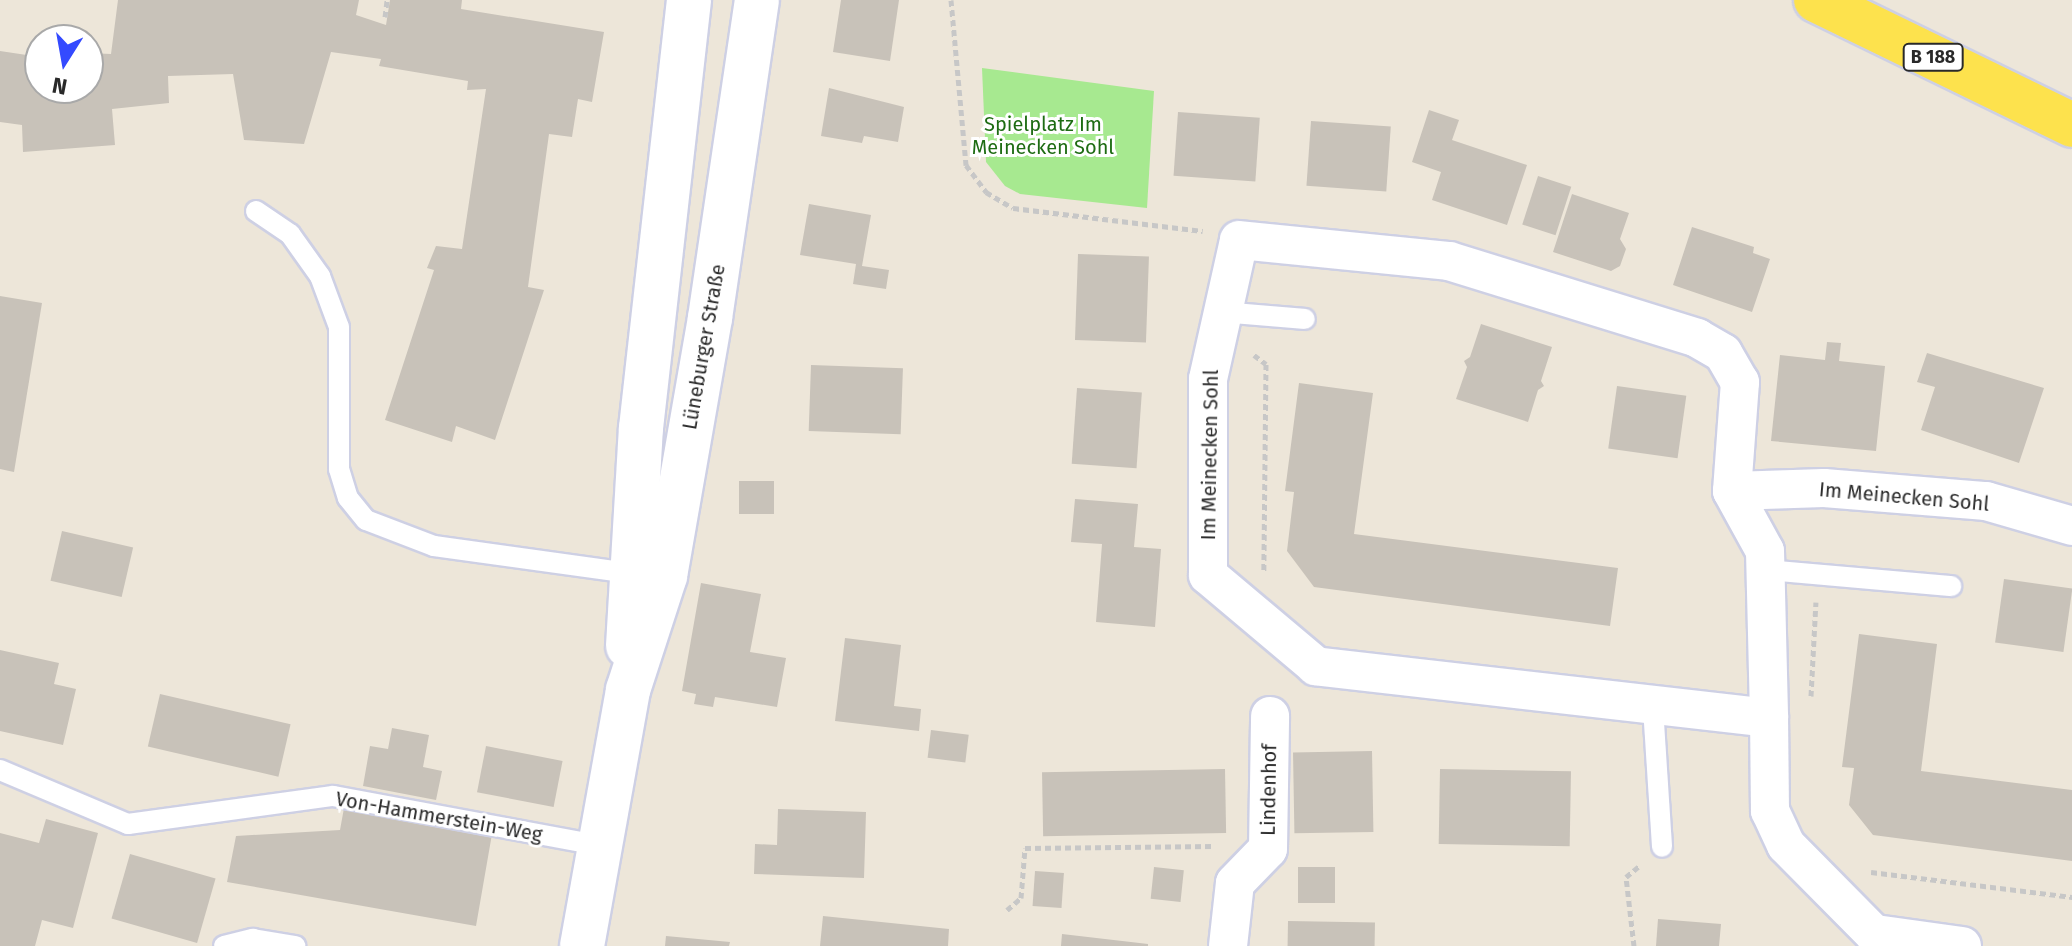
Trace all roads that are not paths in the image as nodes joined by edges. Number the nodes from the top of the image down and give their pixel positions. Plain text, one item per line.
1 (689, 0) edge
2 (757, 0) edge
3 (1816, 0) edge
4 (2072, 125) edge
5 (256, 211) dead end
6 (1305, 319) dead end
7 (1221, 321) junction
8 (1732, 491) junction
9 (2072, 526) edge
10 (1767, 570) junction
11 (647, 574) junction
12 (1951, 586) dead end
13 (1653, 707) junction
14 (1270, 716) dead end
15 (1769, 718) junction
16 (0, 770) edge
17 (602, 846) junction
18 (1662, 847) road end
19 (224, 946) edge
20 (295, 946) edge
21 (582, 946) edge
22 (1228, 946) edge
23 (1962, 946) edge

1 - 11 street, Lüneburger Straße
2 - 11 street, Lüneburger Straße
3 - 4 main road, B 188
5 - 11 lane
6 - 7 lane
7 - 8 street, Im Meinecken Sohl
7 - 13 street, Im Meinecken Sohl
8 - 9 street, Im Meinecken Sohl
8 - 10 street
10 - 12 lane
10 - 15 street
11 - 17 street, Lüneburger Straße
13 - 15 street, Im Meinecken Sohl
13 - 18 lane
14 - 22 street, Lindenhof
15 - 23 street
16 - 17 lane, Von-Hammerstein-Weg
17 - 21 street, Lüneburger Straße
19 - 20 lane

